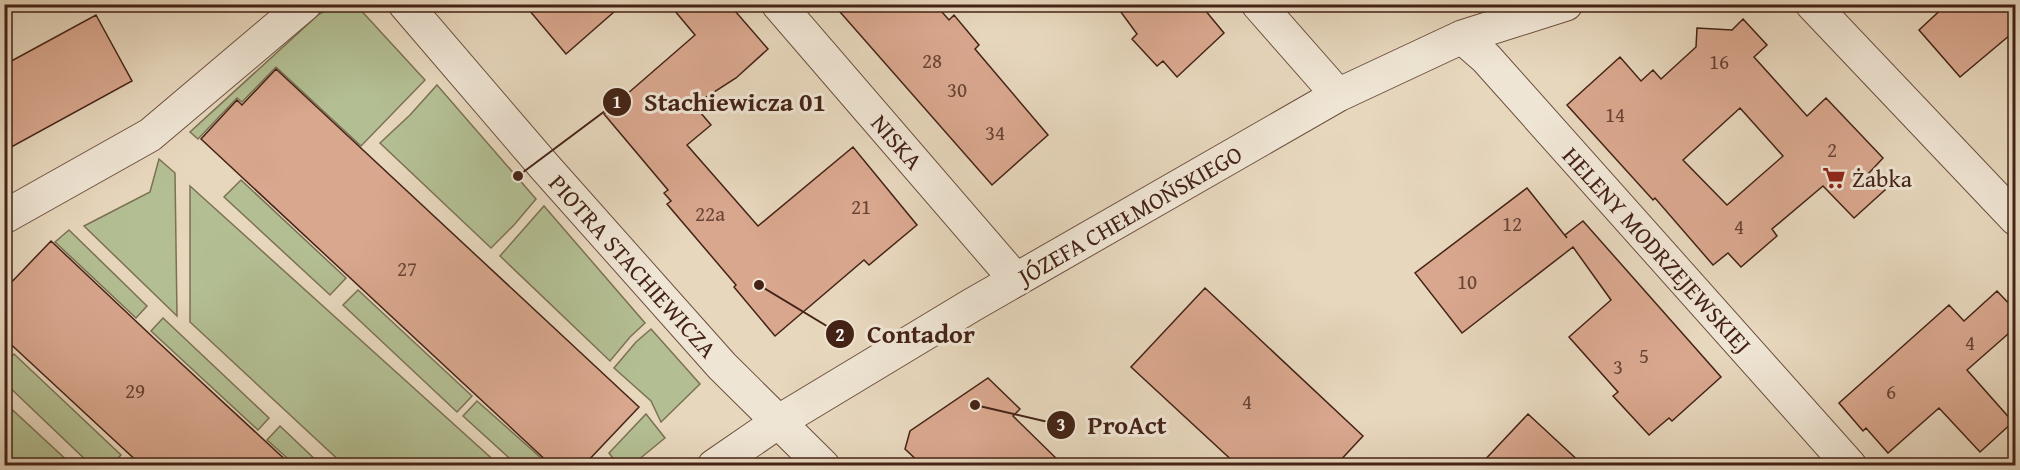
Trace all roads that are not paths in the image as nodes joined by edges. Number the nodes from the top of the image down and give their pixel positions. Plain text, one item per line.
1 (305, 4) edge
2 (405, 4) edge
3 (778, 4) edge
4 (1258, 4) edge
5 (1566, 4) edge
6 (1812, 4) edge
7 (1462, 37) junction
8 (1338, 95) junction
9 (4, 217) edge
10 (2016, 219) edge
11 (1016, 280) junction
12 (778, 422) junction
13 (714, 465) edge
14 (823, 465) edge
15 (1850, 465) edge

1 - 9 street
2 - 12 street, PIOTRA STACHIEWICZA
3 - 11 street, NISKA
4 - 8 street
5 - 7 street, JÓZEFA CHEŁMOŃSKIEGO
6 - 10 street
7 - 8 street, JÓZEFA CHEŁMOŃSKIEGO
7 - 15 street, HELENY MODRZEJEWSKIEJ
8 - 11 street, JÓZEFA CHEŁMOŃSKIEGO
11 - 12 street, JÓZEFA CHEŁMOŃSKIEGO
12 - 13 street, JÓZEFA CHEŁMOŃSKIEGO
12 - 14 street, PIOTRA STACHIEWICZA

